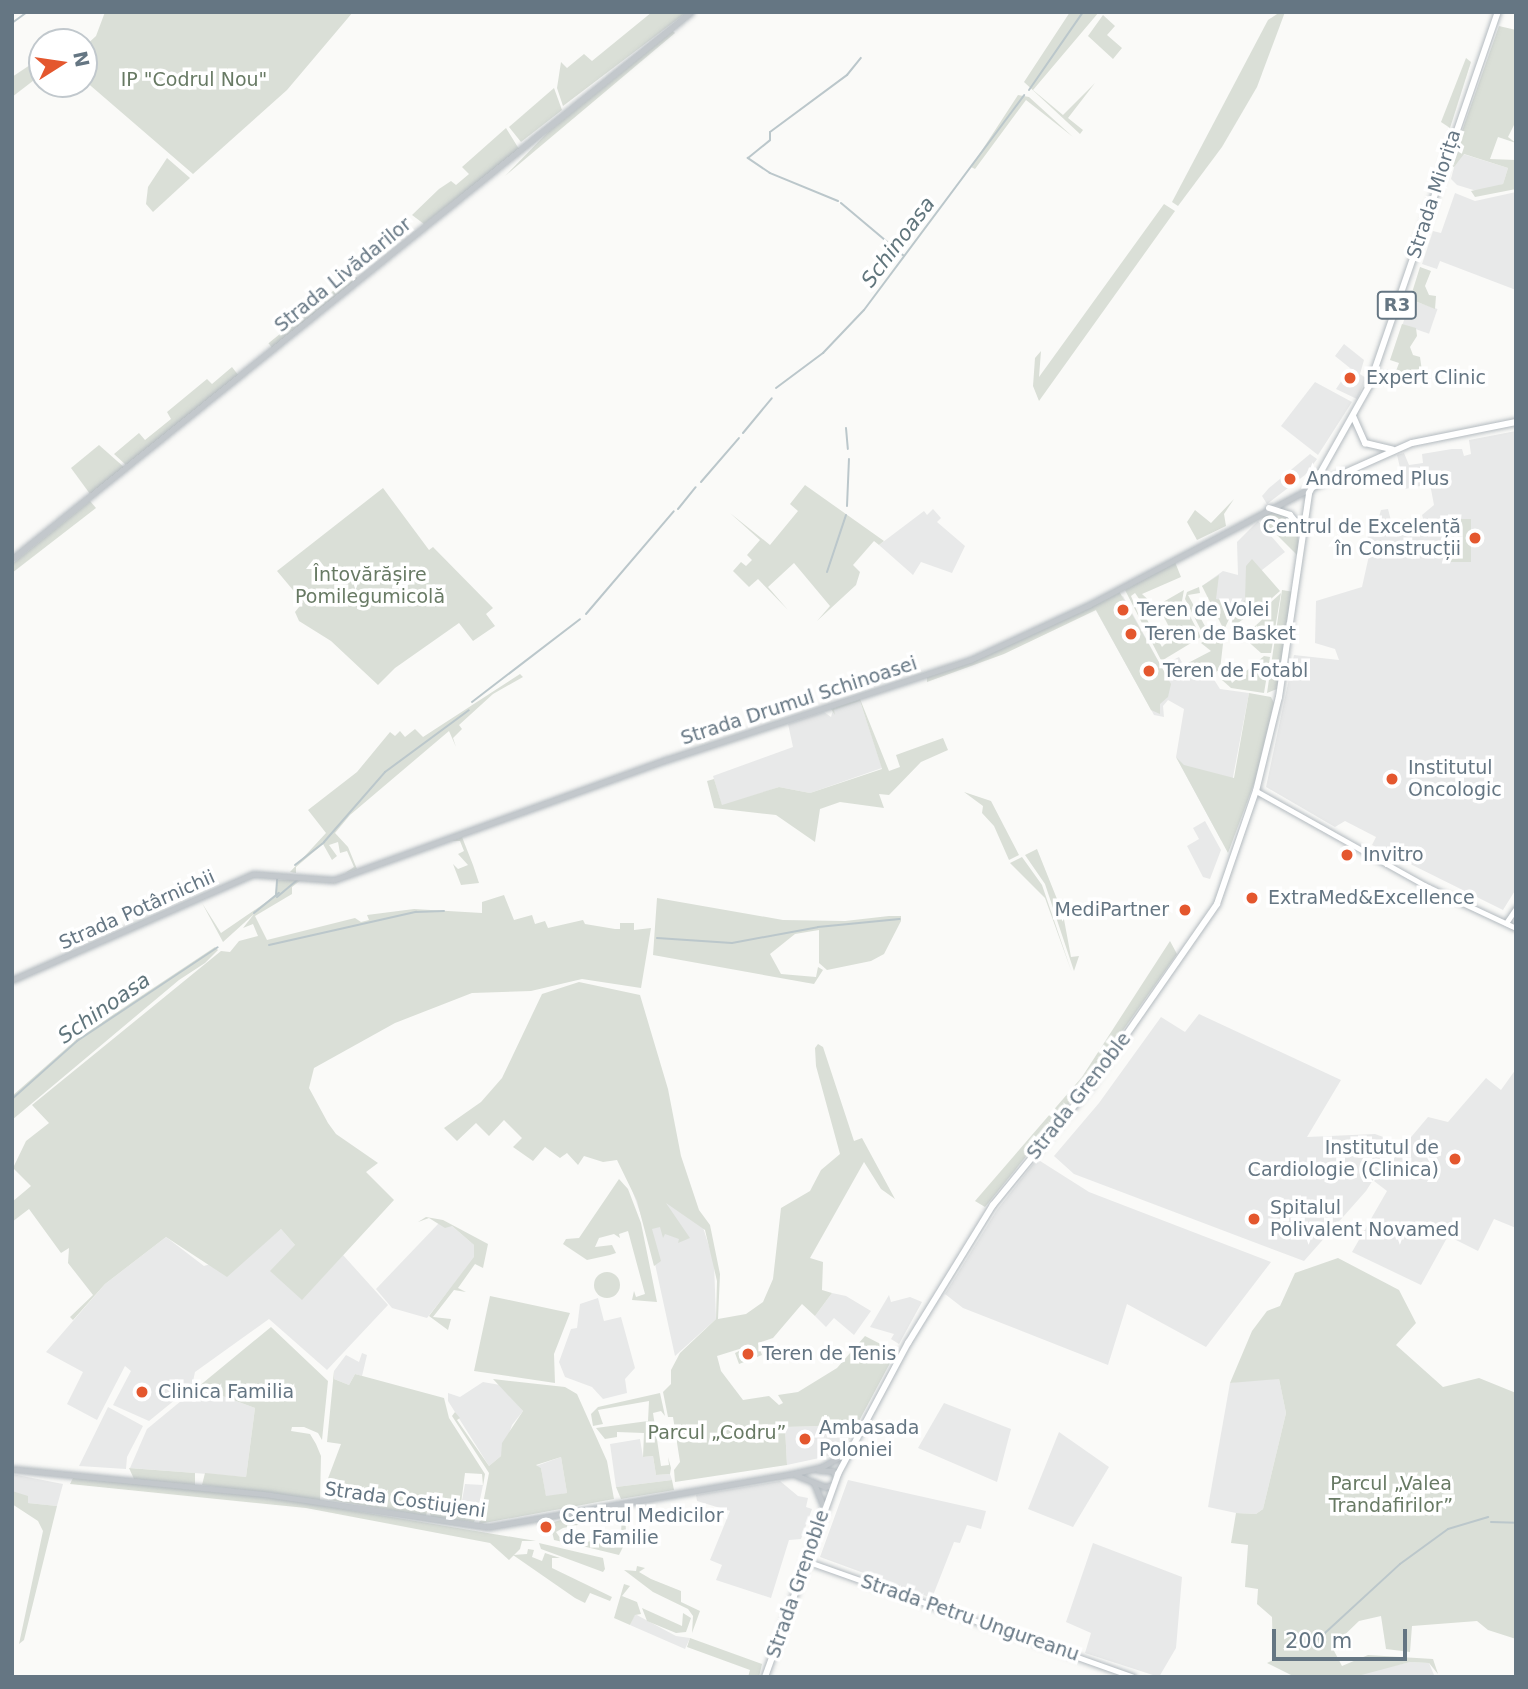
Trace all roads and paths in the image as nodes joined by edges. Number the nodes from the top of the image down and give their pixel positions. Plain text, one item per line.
1 (691, 12) edge
2 (1498, 12) edge
3 (1353, 416) junction
4 (1516, 422) edge
5 (1394, 449) junction
6 (1312, 487) junction
7 (1269, 508) junction
8 (1304, 533) junction
9 (12, 559) edge
10 (1256, 791) junction
11 (275, 874) joint
12 (1516, 908) edge
13 (1506, 923) junction
14 (1516, 928) edge
15 (12, 980) edge
16 (850, 1451) junction
17 (12, 1469) edge
18 (810, 1470) junction
19 (819, 1471) junction
20 (792, 1474) junction
21 (813, 1480) junction
22 (835, 1481) junction
23 (825, 1509) junction
24 (806, 1561) junction
25 (765, 1677) edge
26 (1133, 1677) edge

1 - 9 street, Strada Livădarilor
2 - 3 main road, Strada Miorița / R3
3 - 5 main road
3 - 6 main road, Strada Miorița
4 - 5 main road
5 - 6 main road
6 - 7 street, Strada Drumul Schinoasei
6 - 8 main road, Strada Grenoble
7 - 8 main road
7 - 11 street, Strada Drumul Schinoasei
8 - 10 main road, Strada Grenoble
10 - 13 main road
10 - 16 main road, Strada Grenoble
11 - 15 street, Strada Potârnichii
12 - 13 main road
13 - 14 main road
16 - 18 street, Strada Costiujeni
16 - 22 main road, Strada Grenoble
17 - 20 street, Strada Costiujeni
18 - 19 street
18 - 20 street, Strada Costiujeni
19 - 21 street
19 - 22 street
20 - 21 street, Strada Costiujeni
21 - 22 street, Strada Costiujeni
21 - 23 street
22 - 23 main road, Strada Grenoble
23 - 24 main road, Strada Grenoble
24 - 25 main road, Strada Grenoble
24 - 26 main road, Strada Petru Ungureanu

